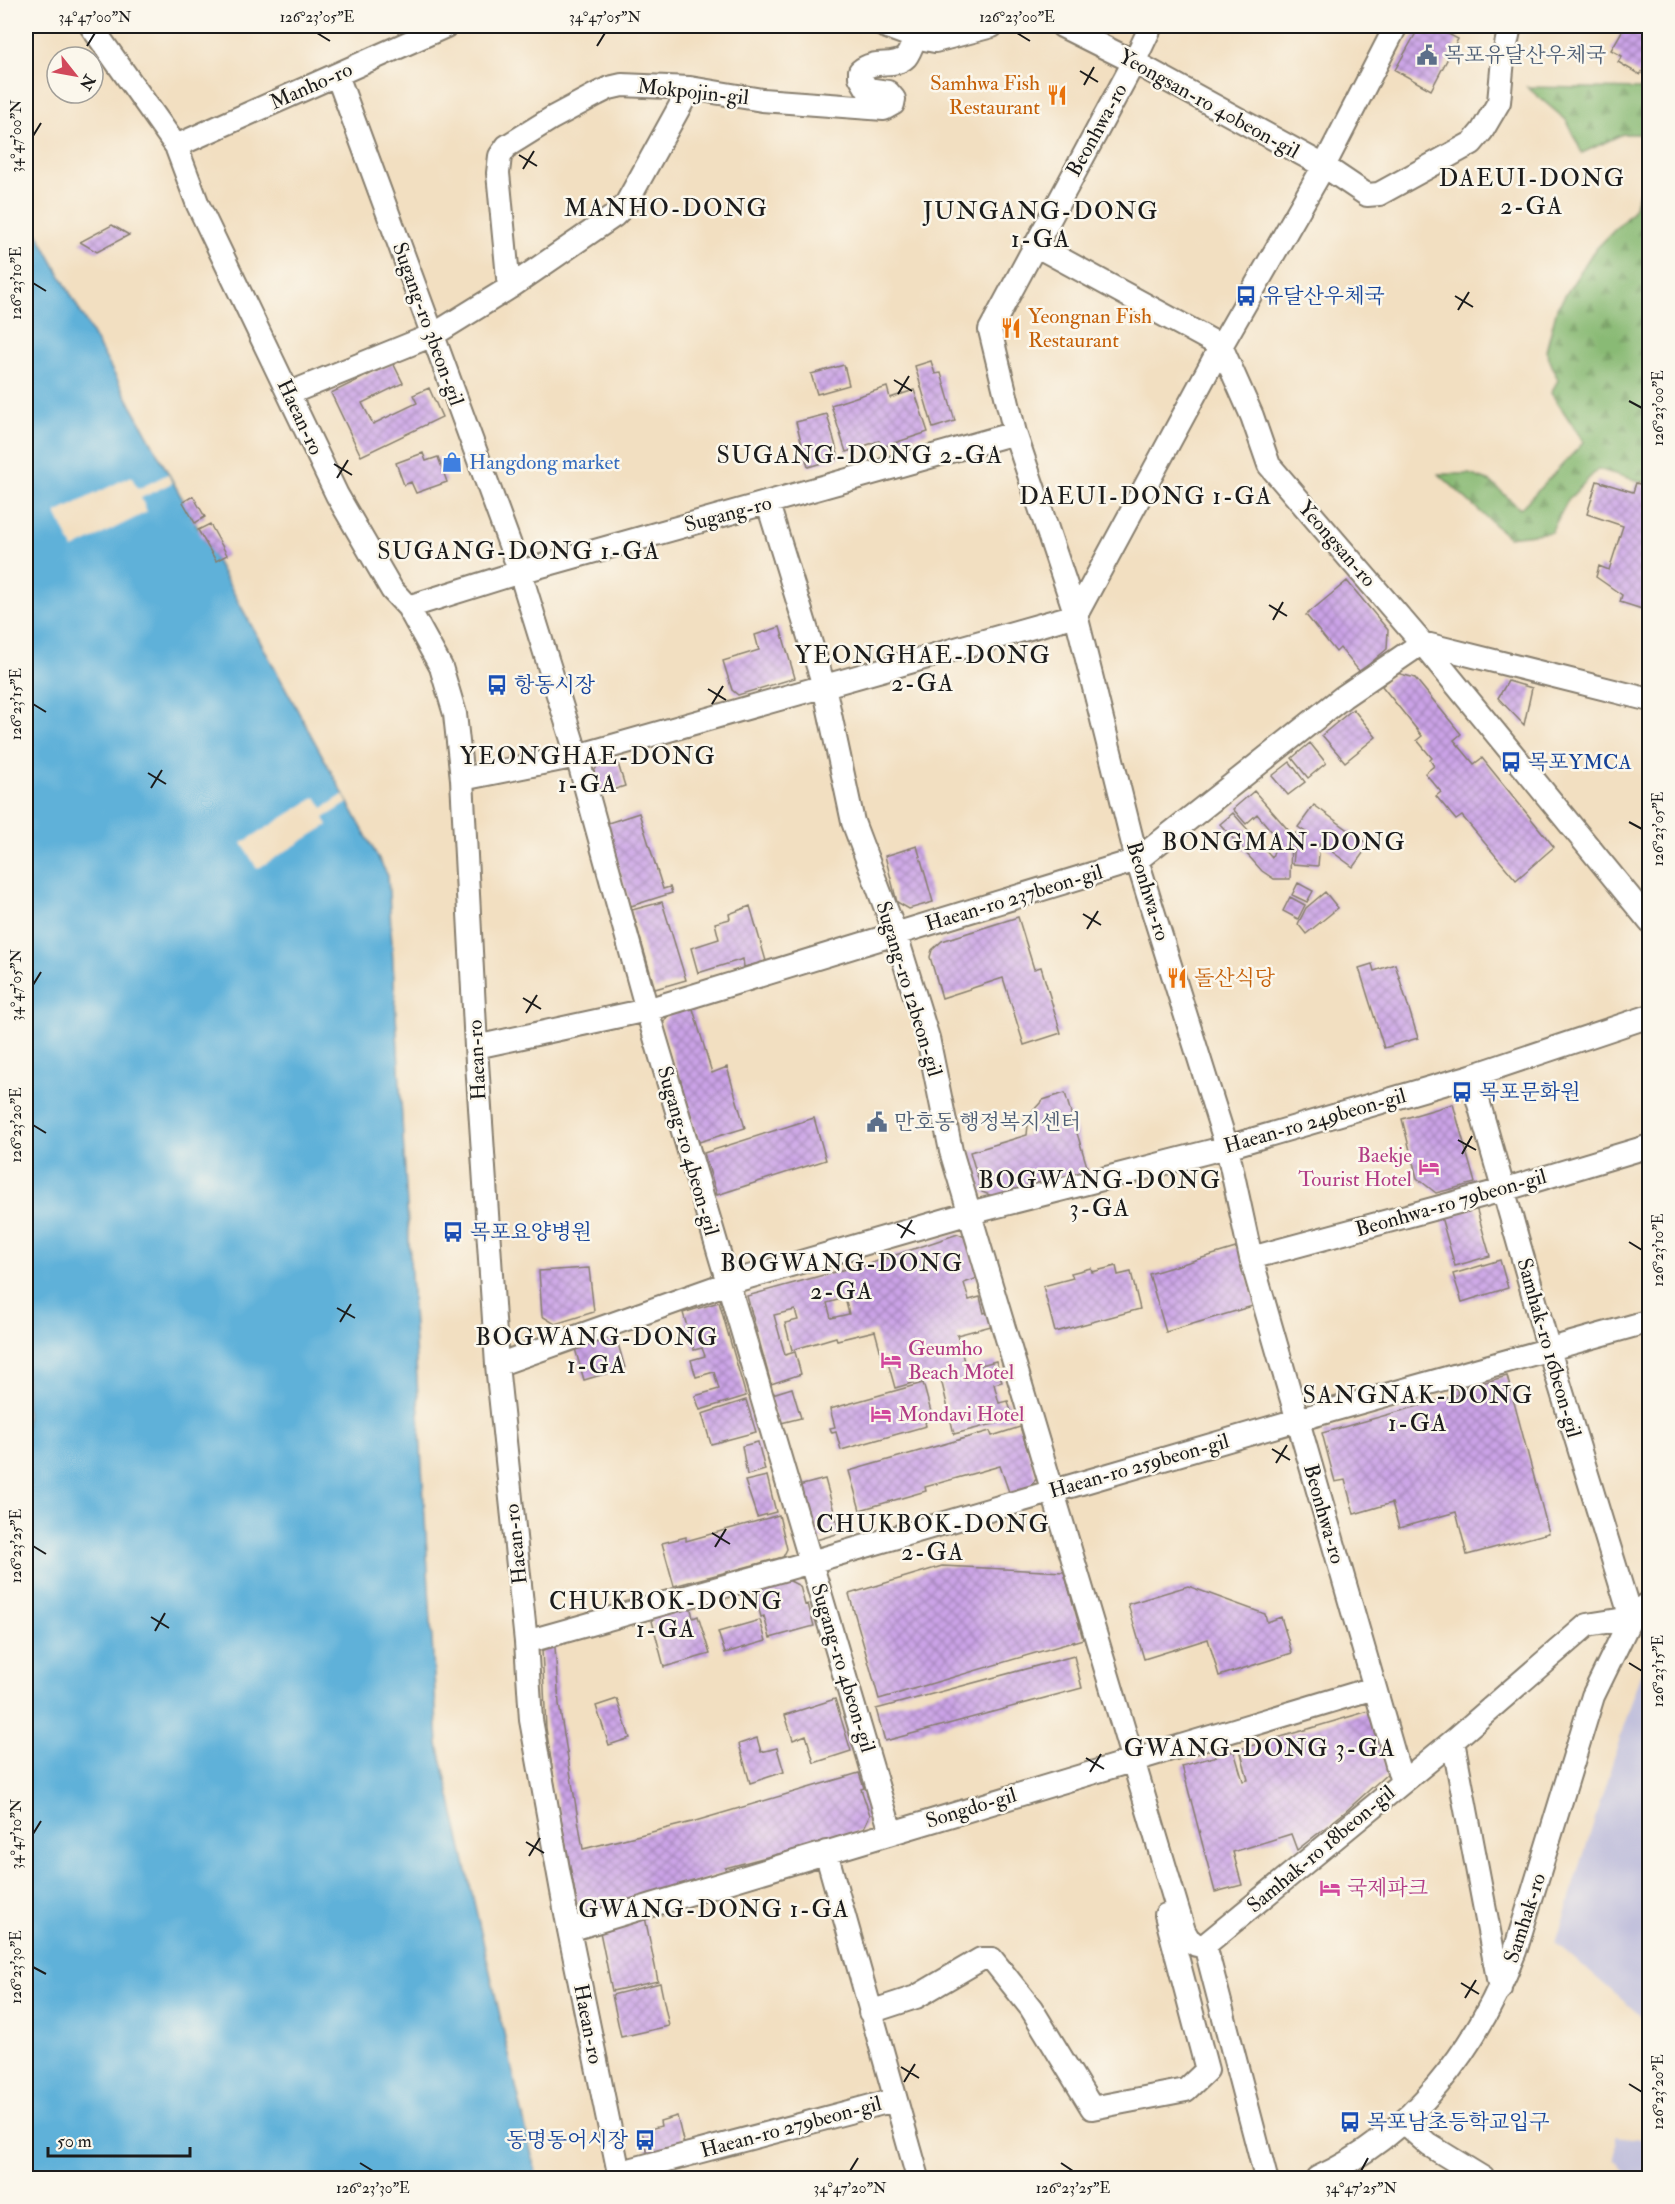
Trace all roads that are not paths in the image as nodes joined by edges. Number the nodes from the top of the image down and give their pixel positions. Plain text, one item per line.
1 (92, 26) edge
2 (446, 26) edge
3 (884, 26) edge
4 (992, 26) edge
5 (1062, 26) edge
6 (1151, 26) edge
7 (1396, 26) edge
8 (1510, 26) edge
9 (917, 31) edge
10 (1134, 62) junction
11 (337, 75) junction
12 (690, 88) junction
13 (176, 146) junction
14 (1324, 166) junction
15 (1035, 245) junction
16 (509, 288) junction
17 (433, 335) junction
18 (1221, 346) junction
19 (290, 393) junction
20 (1015, 433) junction
21 (768, 504) junction
22 (520, 572) junction
23 (408, 607) junction
24 (1076, 615) junction
25 (1422, 643) junction
26 (824, 686) junction
27 (1650, 700) edge
28 (578, 756) junction
29 (462, 779) junction
30 (1137, 860) junction
31 (1650, 922) edge
32 (896, 935) junction
33 (647, 1010) junction
34 (1650, 1016) edge
35 (476, 1047) junction
36 (1471, 1077) junction
37 (1650, 1146) edge
38 (1227, 1147) junction
39 (1503, 1190) junction
40 (970, 1213) junction
41 (1251, 1258) junction
42 (728, 1283) junction
43 (1650, 1321) edge
44 (1549, 1350) junction
45 (497, 1365) junction
46 (1297, 1420) junction
47 (1053, 1491) junction
48 (811, 1562) junction
49 (1650, 1601) edge
50 (1631, 1618) junction
51 (526, 1642) junction
52 (1374, 1688) junction
53 (1453, 1741) junction
54 (1134, 1760) junction
55 (1402, 1782) junction
56 (891, 1832) junction
57 (826, 1852) junction
58 (1166, 1872) junction
59 (569, 1930) junction
60 (1204, 1945) junction
61 (1500, 1989) junction
62 (870, 2012) junction
63 (894, 2100) junction
64 (1403, 2122) junction
65 (619, 2176) edge
66 (1326, 2176) edge
67 (918, 2178) edge
68 (1266, 2178) edge
69 (1483, 2178) edge

1 - 13 street, Haean-ro
2 - 11 street, Manho-ro
3 - 9 street
4 - 9 street
5 - 10 street, Yeongsan-ro 40beon-gil
6 - 10 street, Beonhwa-ro
7 - 14 street
8 - 14 street, Yeongsan-ro 40beon-gil
9 - 12 street, Mokpojin-gil
10 - 14 street, Yeongsan-ro 40beon-gil
10 - 15 street, Beonhwa-ro
11 - 13 street, Manho-ro
11 - 17 street, Sugang-ro 3beon-gil
12 - 16 street
12 - 16 street, Mokpojin-gil
13 - 19 street, Haean-ro
14 - 18 street
15 - 18 street
15 - 20 street, Beonhwa-ro
16 - 17 street
17 - 19 street
17 - 22 street, Sugang-ro 3beon-gil
18 - 24 street
18 - 25 street, Yeongsan-ro
19 - 23 street, Haean-ro
20 - 21 street, Sugang-ro
20 - 24 street, Beonhwa-ro
21 - 22 street, Sugang-ro
21 - 26 street, Sugang-ro 12beon-gil
22 - 23 street, Sugang-ro
22 - 28 street, Sugang-ro 4beon-gil
23 - 29 street, Haean-ro
24 - 26 street
24 - 30 street, Beonhwa-ro
25 - 27 street
25 - 30 street, Haean-ro 237beon-gil
25 - 31 street, Yeongsan-ro
26 - 28 street
26 - 32 street, Sugang-ro 12beon-gil
28 - 29 street
28 - 33 street, Sugang-ro 4beon-gil
29 - 35 street, Haean-ro
30 - 32 street, Haean-ro 237beon-gil
30 - 38 street, Beonhwa-ro
32 - 33 street, Haean-ro 237beon-gil
32 - 40 street, Sugang-ro 12beon-gil
33 - 35 street, Haean-ro 237beon-gil
33 - 42 street, Sugang-ro 4beon-gil
34 - 36 street, Haean-ro 249beon-gil
35 - 45 street, Haean-ro
36 - 38 street, Haean-ro 249beon-gil
36 - 39 street, Samhak-ro 16beon-gil
37 - 39 street, Beonhwa-ro 79beon-gil
38 - 40 street, Haean-ro 249beon-gil
38 - 41 street, Beonhwa-ro
39 - 41 street, Beonhwa-ro 79beon-gil
39 - 44 street, Samhak-ro 16beon-gil
40 - 42 street, Haean-ro 249beon-gil
40 - 47 street, Sugang-ro 12beon-gil
41 - 46 street, Beonhwa-ro
42 - 45 street, Haean-ro 249beon-gil
42 - 48 street, Sugang-ro 4beon-gil
43 - 44 street, Haean-ro 259beon-gil
44 - 46 street, Haean-ro 259beon-gil
44 - 50 street, Samhak-ro 16beon-gil
45 - 51 street, Haean-ro
46 - 47 street, Haean-ro 259beon-gil
46 - 52 street, Beonhwa-ro
47 - 48 street, Haean-ro 259beon-gil
47 - 54 street, Sugang-ro 12beon-gil
48 - 51 street, Haean-ro 259beon-gil
48 - 56 street, Sugang-ro 4beon-gil
49 - 50 street, Samhak-ro
50 - 53 street, Samhak-ro 18beon-gil
50 - 61 street, Samhak-ro
51 - 59 street, Haean-ro
52 - 54 street, Songdo-gil
52 - 55 street, Beonhwa-ro
53 - 55 street, Samhak-ro 18beon-gil
53 - 61 street
54 - 56 street, Songdo-gil
54 - 58 street, Sugang-ro 12beon-gil
55 - 60 street, Samhak-ro 18beon-gil
56 - 57 street, Songdo-gil
57 - 59 street, Songdo-gil
57 - 62 street
58 - 60 street, Sugang-ro 12beon-gil
58 - 62 street
59 - 65 street, Haean-ro
60 - 68 street
61 - 64 street, Samhak-ro
62 - 63 street
63 - 65 street, Haean-ro 279beon-gil
63 - 67 street
64 - 66 street, Samhak-ro
64 - 69 street

